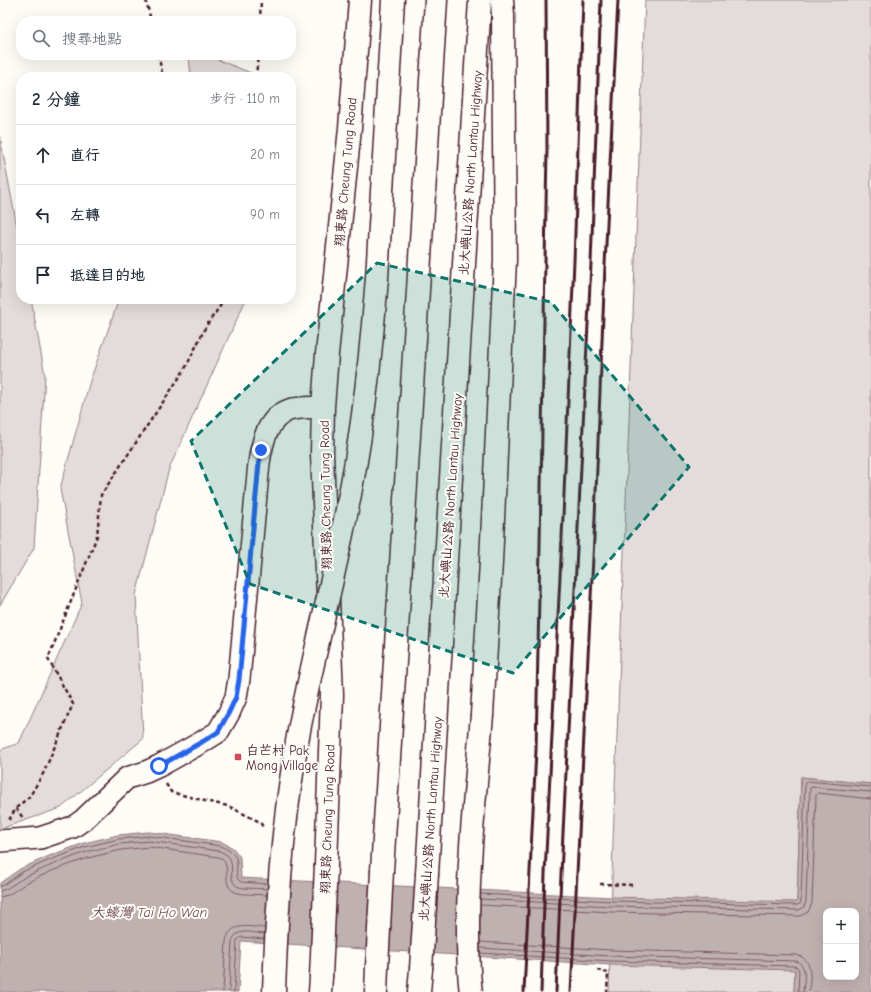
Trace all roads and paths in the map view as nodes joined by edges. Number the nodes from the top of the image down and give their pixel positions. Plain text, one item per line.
1 (146, 0) edge
2 (261, 0) edge
3 (360, 0) edge
4 (393, 0) edge
5 (436, 0) edge
6 (480, 0) edge
7 (502, 0) edge
8 (150, 16) edge
9 (260, 16) edge
10 (159, 60) edge
11 (258, 60) edge
12 (162, 72) edge
13 (256, 72) edge
14 (221, 304) edge
15 (323, 407) junction
16 (165, 782) dead end
17 (16, 808) dead end
18 (264, 828) dead end
19 (0, 841) edge
20 (600, 884) dead end
21 (635, 885) dead end
22 (597, 970) dead end
23 (321, 984) edge
24 (274, 992) edge
25 (376, 992) edge
26 (419, 992) edge
27 (471, 992) edge
28 (607, 992) edge

1 - 8 path
2 - 9 path
3 - 15 main road, 翔東路 Cheung Tung Road
4 - 24 main road, bridge
5 - 25 main road, bridge
6 - 26 main road, 北大嶼山公路 North Lantau Highway, bridge
7 - 27 main road, bridge
10 - 12 path
11 - 13 path
14 - 17 path
15 - 19 street
15 - 23 main road, 翔東路 Cheung Tung Road, bridge
16 - 18 path
20 - 21 path
22 - 28 path

